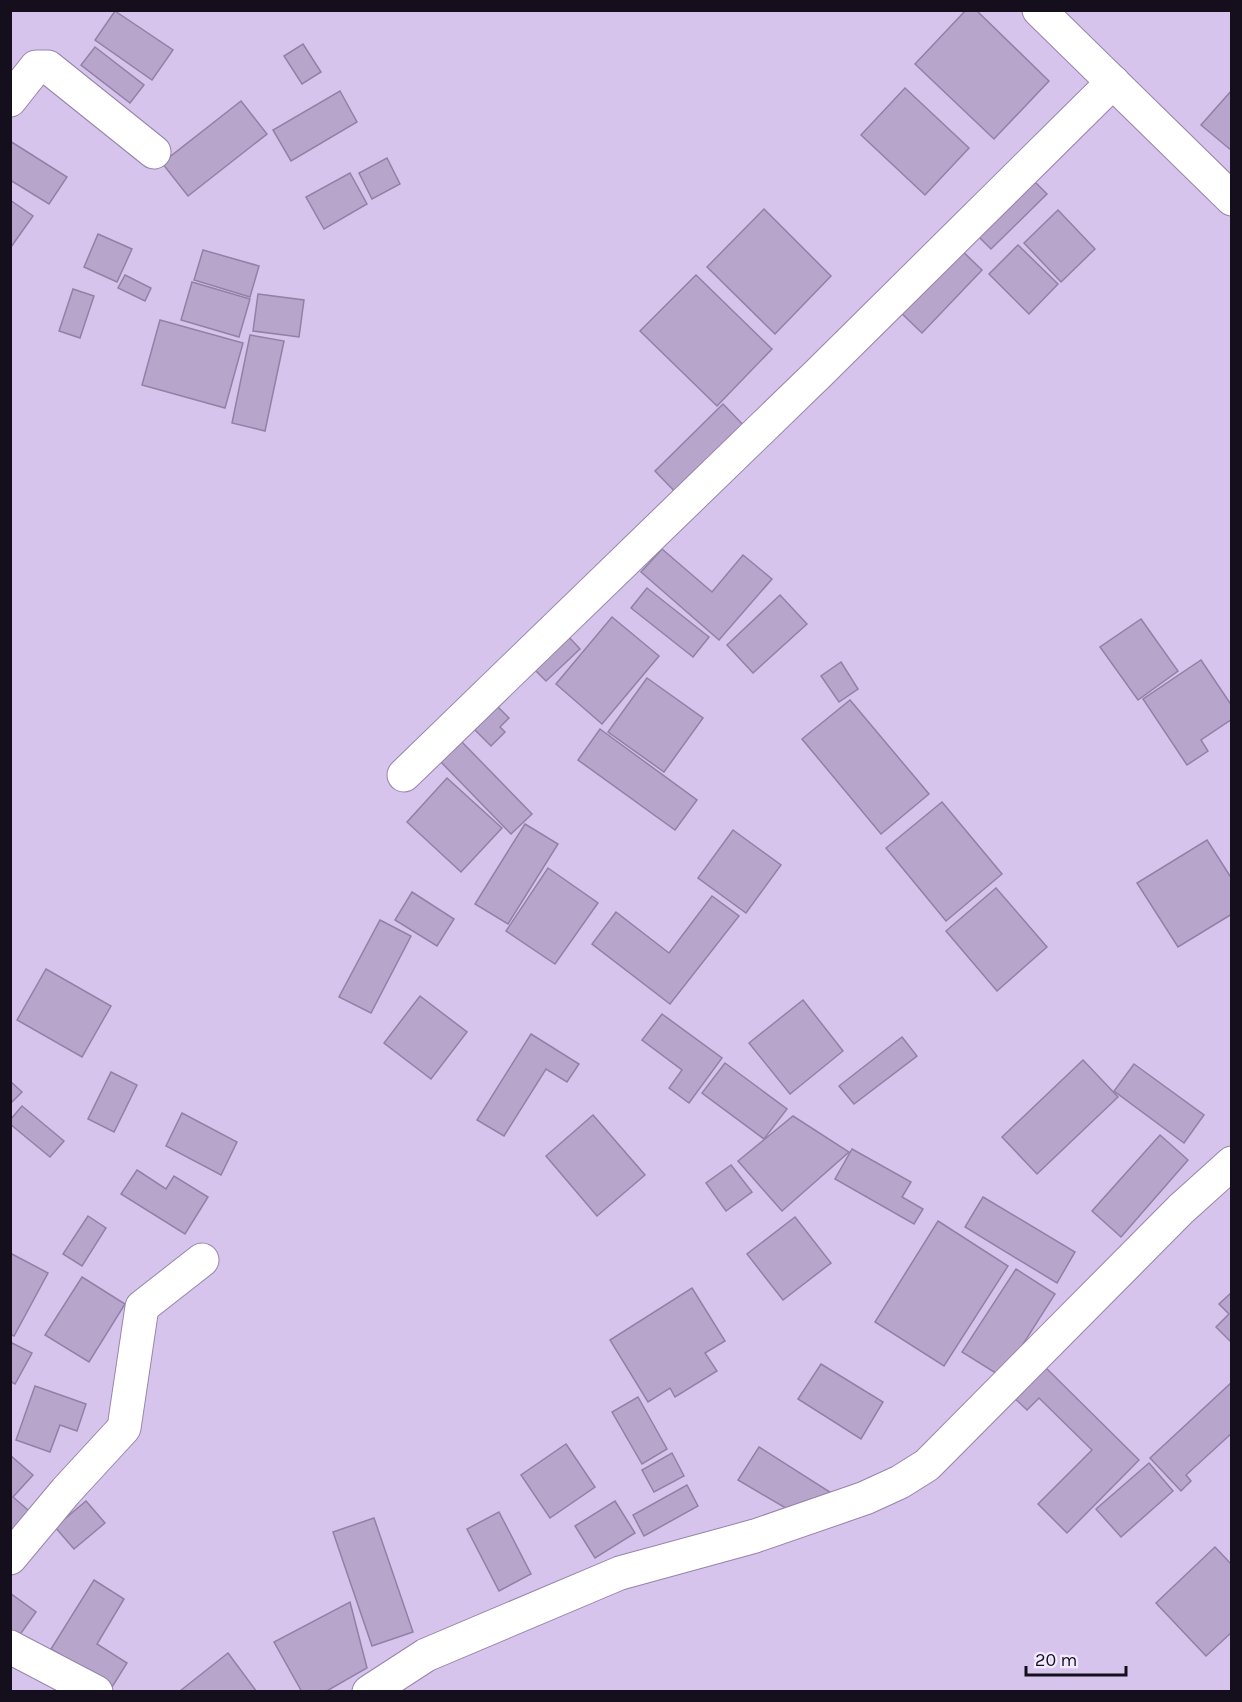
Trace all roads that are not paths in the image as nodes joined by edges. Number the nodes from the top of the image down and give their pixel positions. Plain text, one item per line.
1 (1039, 10) edge
2 (1113, 82) junction
3 (10, 100) edge
4 (154, 152) dead end
5 (1232, 199) edge
6 (404, 775) dead end
7 (1232, 1163) edge
8 (202, 1260) dead end
9 (10, 1558) edge
10 (13, 1653) edge
11 (96, 1692) edge
12 (369, 1692) edge

1 - 2 street
2 - 5 street
2 - 6 street
3 - 4 street
7 - 12 street
8 - 9 street
10 - 11 street

